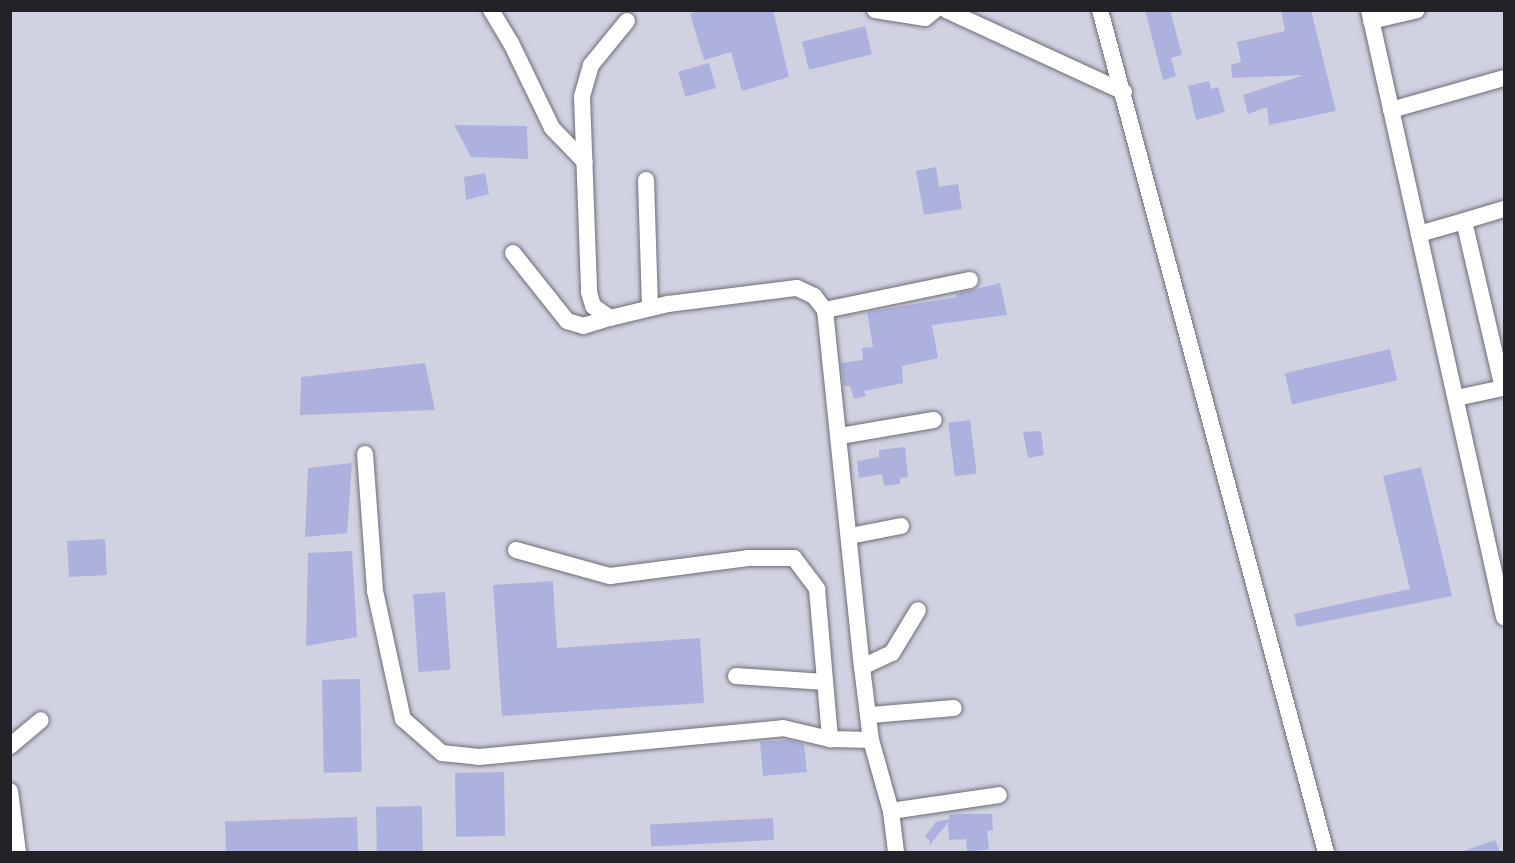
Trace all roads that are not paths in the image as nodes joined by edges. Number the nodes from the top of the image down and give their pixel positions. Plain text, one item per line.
1 (490, 10) edge
2 (875, 10) edge
3 (935, 10) edge
4 (946, 10) edge
5 (1100, 10) edge
6 (1417, 10) edge
7 (1370, 16) edge
8 (627, 21) dead end
9 (1504, 78) edge
10 (1124, 92) junction
11 (1391, 110) junction
12 (585, 162) junction
13 (646, 180) dead end
14 (1504, 209) edge
15 (1464, 221) junction
16 (1419, 234) junction
17 (513, 254) dead end
18 (970, 280) dead end
19 (650, 308) junction
20 (825, 310) junction
21 (610, 318) junction
22 (1504, 388) edge
23 (1456, 398) junction
24 (934, 420) dead end
25 (840, 436) junction
26 (365, 454) dead end
27 (901, 526) dead end
28 (850, 536) junction
29 (516, 550) dead end
30 (918, 610) dead end
31 (1504, 617) edge
32 (862, 667) junction
33 (736, 676) dead end
34 (825, 682) junction
35 (954, 708) dead end
36 (871, 715) junction
37 (41, 720) dead end
38 (830, 739) junction
39 (872, 740) junction
40 (10, 746) edge
41 (10, 791) edge
42 (999, 795) dead end
43 (891, 811) junction
44 (18, 852) edge
45 (896, 852) edge
46 (1326, 852) edge

1 - 12 lane
2 - 3 lane
4 - 10 lane
5 - 10 lane
6 - 7 lane
7 - 11 lane
8 - 12 lane
9 - 11 lane
10 - 46 lane
11 - 16 lane
12 - 21 lane
13 - 19 lane
14 - 15 lane
15 - 16 lane
15 - 22 lane
16 - 23 lane
17 - 21 lane
18 - 20 lane
19 - 20 lane
19 - 21 lane
20 - 25 lane
22 - 23 lane
23 - 31 lane
24 - 25 lane
25 - 28 lane
26 - 38 lane
27 - 28 lane
28 - 32 lane
29 - 34 lane
30 - 32 lane
32 - 36 lane
33 - 34 lane
34 - 38 lane
35 - 36 lane
36 - 39 lane
37 - 40 lane
38 - 39 lane
39 - 43 lane
41 - 44 lane
42 - 43 lane
43 - 45 lane

